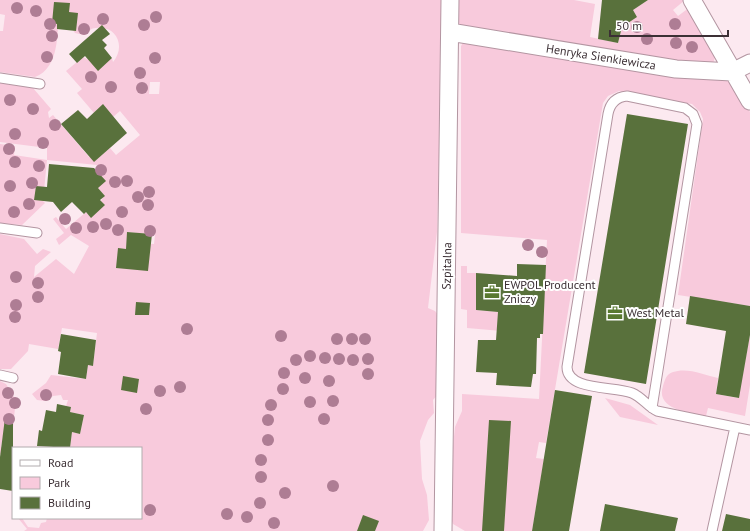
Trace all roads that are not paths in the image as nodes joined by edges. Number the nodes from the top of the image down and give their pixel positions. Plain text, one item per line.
1 (450, 0) edge
2 (692, 0) edge
3 (450, 32) junction
4 (750, 63) edge
5 (732, 72) junction
6 (0, 78) edge
7 (40, 84) dead end
8 (750, 101) edge
9 (0, 228) edge
10 (37, 233) dead end
11 (0, 375) edge
12 (13, 378) dead end
13 (652, 408) junction
14 (735, 427) junction
15 (750, 430) edge
16 (443, 531) edge
17 (712, 531) edge

1 - 3 street, Szpitalna
2 - 5 street
3 - 5 street, Henryka Sienkiewicza
3 - 16 street, Szpitalna
4 - 5 street, Henryka Sienkiewicza
5 - 8 street
6 - 7 lane
9 - 10 lane
11 - 12 lane
13 - 13 lane
13 - 14 lane
14 - 15 lane
14 - 17 lane

